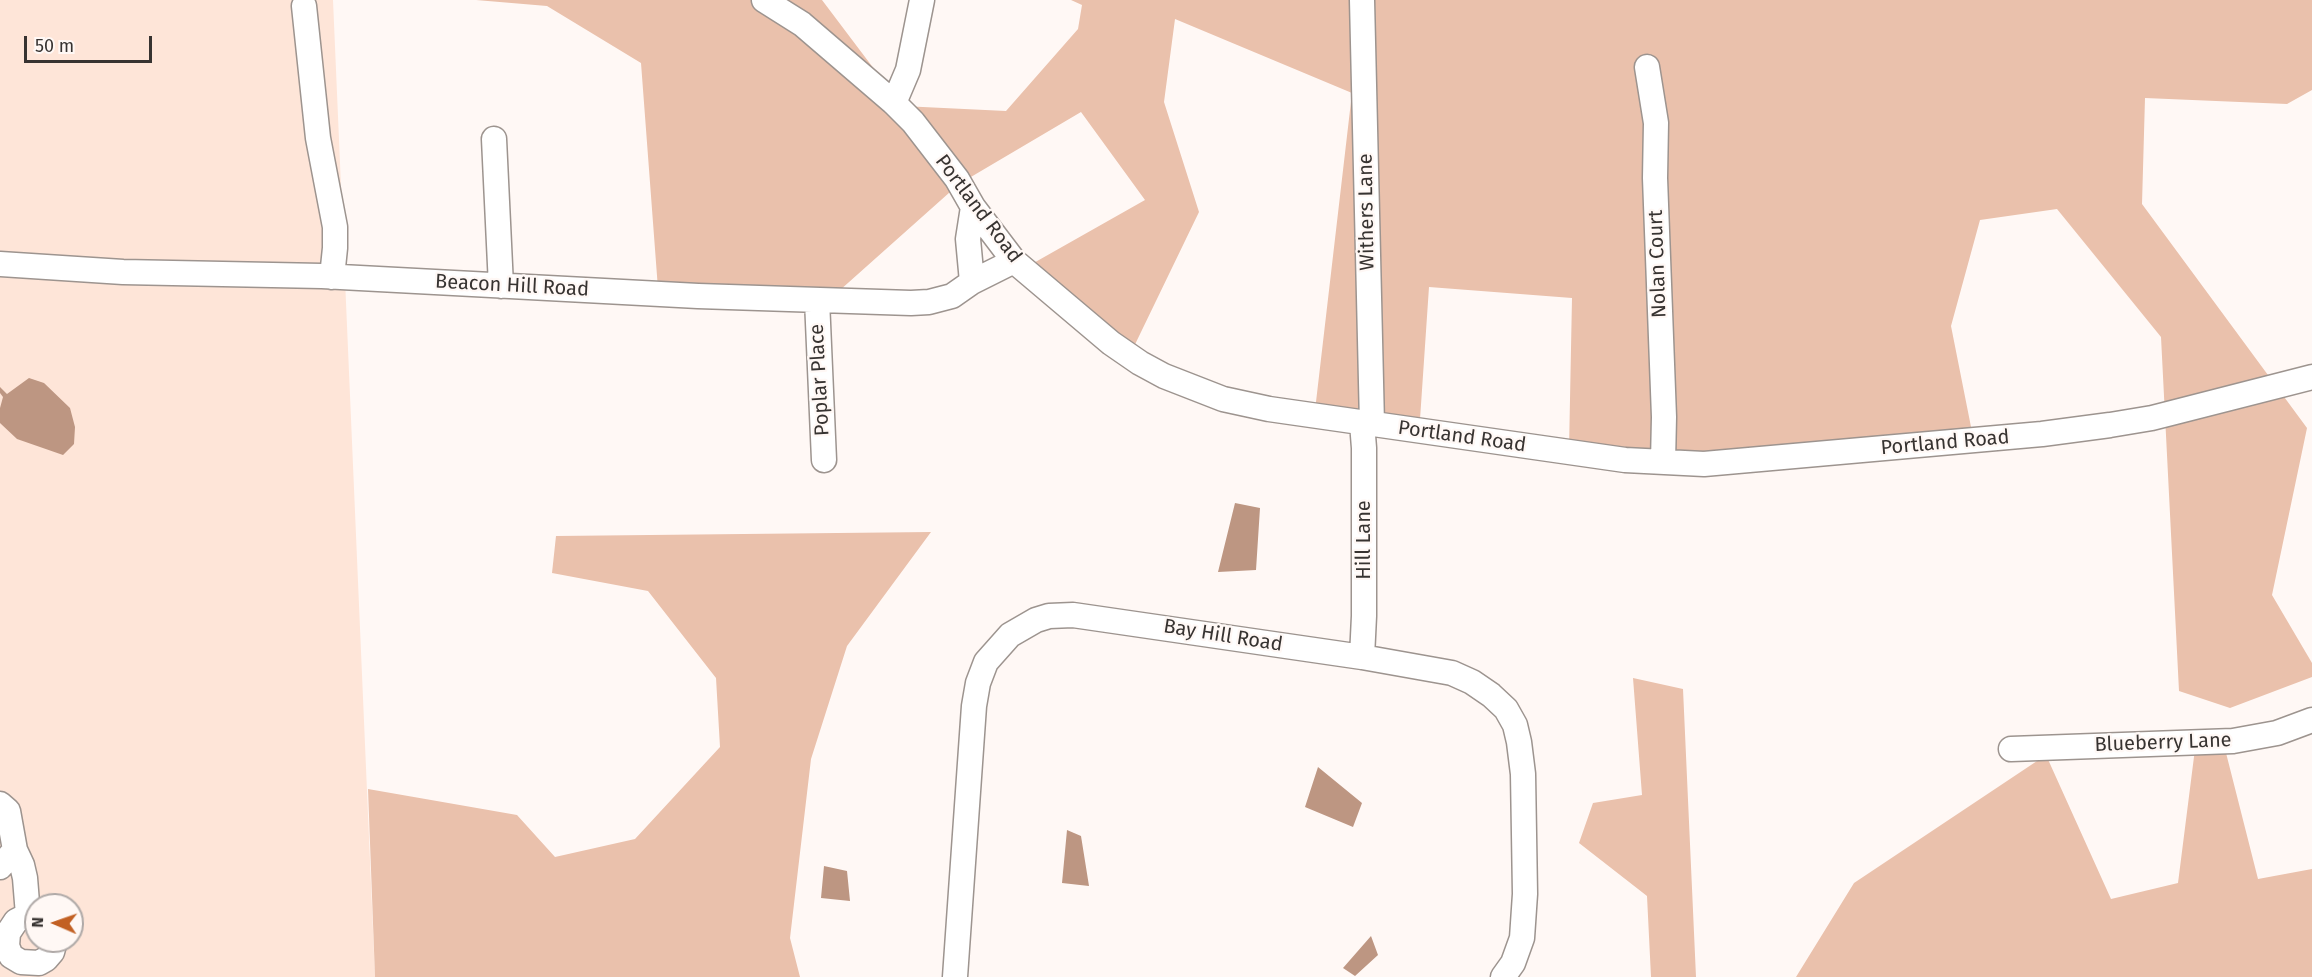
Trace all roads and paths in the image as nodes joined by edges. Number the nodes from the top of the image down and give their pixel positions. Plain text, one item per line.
1 (764, 0) edge
2 (922, 0) edge
3 (1362, 0) edge
4 (304, 6) dead end
5 (1647, 67) dead end
6 (894, 103) junction
7 (494, 139) dead end
8 (974, 207) junction
9 (1014, 261) junction
10 (0, 264) edge
11 (332, 277) junction
12 (972, 282) junction
13 (501, 286) junction
14 (817, 300) junction
15 (2312, 377) edge
16 (1367, 424) junction
17 (824, 460) dead end
18 (1664, 462) junction
19 (1362, 657) junction
20 (2312, 720) edge
21 (2011, 749) dead end
22 (0, 804) edge
23 (7, 859) edge
24 (28, 893) edge
25 (24, 918) edge
26 (51, 953) edge
27 (955, 977) edge
28 (1503, 977) edge

1 - 6 street, Portland Road
2 - 6 street
3 - 16 street, Withers Lane
4 - 11 street
5 - 18 street, Nolan Court
6 - 8 street, Portland Road
7 - 13 street
8 - 9 street, Portland Road
8 - 12 street
9 - 12 street, Beacon Hill Road
9 - 16 street, Portland Road
10 - 11 street, Beacon Hill Road
11 - 13 street, Beacon Hill Road
12 - 14 street, Beacon Hill Road
13 - 14 street, Beacon Hill Road
14 - 17 street, Poplar Place
15 - 18 street, Portland Road
16 - 18 street, Portland Road
16 - 19 street, Hill Lane
19 - 27 street, Bay Hill Road
19 - 28 street, Bay Hill Road
20 - 21 street, Blueberry Lane
22 - 23 street
23 - 24 street
25 - 26 street

